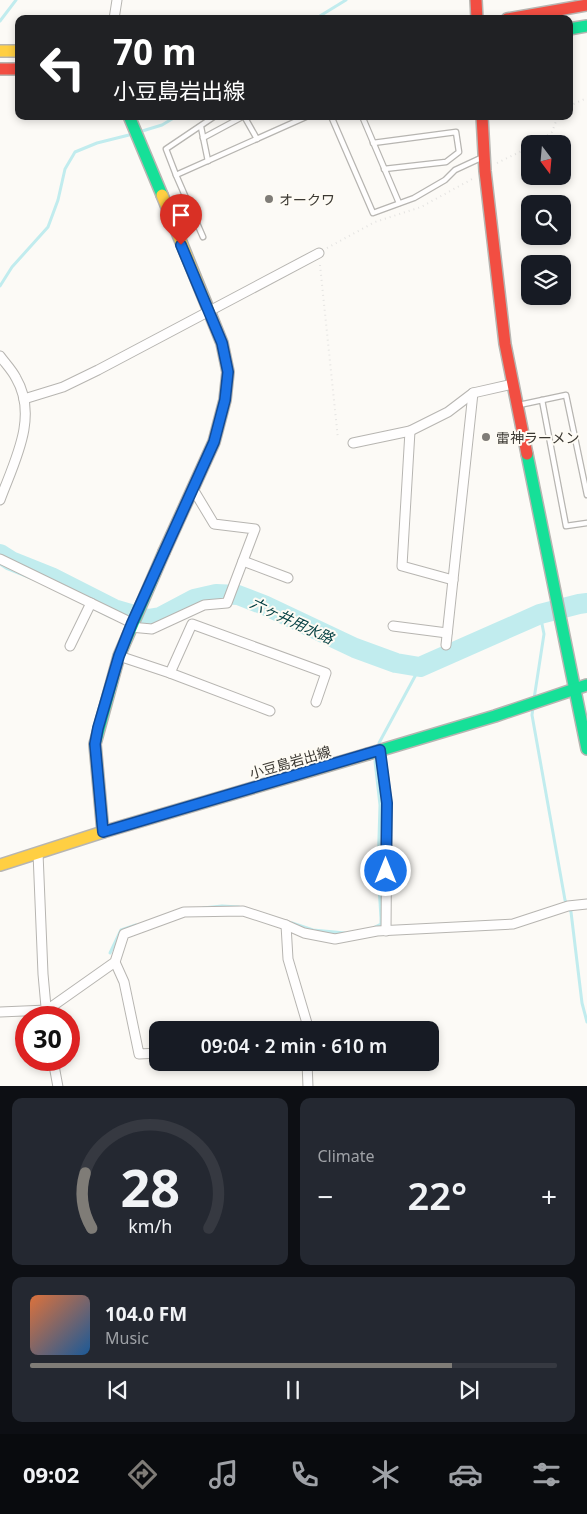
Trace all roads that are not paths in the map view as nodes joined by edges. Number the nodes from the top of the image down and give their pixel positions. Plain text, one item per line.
1 (116, 0) edge
2 (476, 0) edge
3 (587, 4) edge
4 (114, 15) edge
5 (477, 15) edge
6 (528, 15) edge
7 (587, 26) edge
8 (573, 28) edge
9 (15, 50) edge
10 (0, 51) edge
11 (0, 69) edge
12 (15, 69) edge
13 (130, 120) edge
14 (210, 120) edge
15 (237, 120) edge
16 (246, 120) edge
17 (299, 120) edge
18 (333, 120) edge
19 (364, 120) edge
20 (482, 120) edge
21 (201, 127) junction
22 (203, 138) junction
23 (256, 139) junction
24 (373, 143) junction
25 (484, 157) junction
26 (208, 161) junction
27 (384, 169) junction
28 (176, 175) junction
29 (399, 204) junction
30 (202, 237) dead end
31 (319, 253) road end
32 (210, 311) junction
33 (0, 356) edge
34 (513, 384) junction
35 (473, 394) junction
36 (24, 399) junction
37 (542, 400) junction
38 (517, 405) junction
39 (410, 431) junction
40 (353, 443) dead end
41 (193, 489) junction
42 (587, 495) edge
43 (0, 500) edge
44 (587, 523) edge
45 (0, 559) edge
46 (242, 561) junction
47 (288, 578) dead end
48 (453, 580) junction
49 (91, 603) junction
50 (133, 620) junction
51 (393, 626) dead end
52 (447, 633) junction
53 (446, 645) dead end
54 (70, 646) dead end
55 (119, 656) junction
56 (170, 674) junction
57 (587, 685) edge
58 (575, 690) junction
59 (316, 702) dead end
60 (270, 711) dead end
61 (380, 750) junction
62 (587, 750) edge
63 (103, 832) junction
64 (38, 853) junction
65 (0, 865) edge
66 (587, 904) edge
67 (286, 925) junction
68 (386, 930) junction
69 (114, 962) junction
70 (47, 1006) edge
71 (57, 1006) edge
72 (0, 1012) edge
73 (15, 1013) edge
74 (306, 1021) edge
75 (149, 1053) edge
76 (55, 1071) edge
77 (308, 1071) edge
78 (58, 1086) edge
79 (308, 1086) edge

1 - 4 street
2 - 5 main road
3 - 6 main road
7 - 8 main road
9 - 10 main road
11 - 12 main road
13 - 32 main road
14 - 21 lane
15 - 22 lane
16 - 23 lane
17 - 23 lane
18 - 29 lane
19 - 24 lane
20 - 25 main road
21 - 22 lane
21 - 28 lane
22 - 26 lane
23 - 26 lane
24 - 27 lane
24 - 27 lane
25 - 29 lane
25 - 34 main road
26 - 28 lane
27 - 29 lane
28 - 30 lane
31 - 32 street
32 - 36 street
32 - 41 main road
33 - 36 street
34 - 35 street
34 - 38 main road
35 - 39 street
35 - 48 street
36 - 43 street
37 - 38 lane
37 - 42 lane
37 - 44 lane
38 - 58 main road
39 - 40 street
39 - 48 street
41 - 46 street
41 - 50 main road
45 - 49 street
46 - 47 street
46 - 50 street
48 - 52 street
49 - 50 street
49 - 54 street
50 - 55 main road
51 - 52 street
52 - 53 street
55 - 56 street
55 - 63 main road
56 - 59 street
56 - 60 street
57 - 58 main road, 小豆島岩出線
58 - 61 main road, 小豆島岩出線
58 - 62 main road
61 - 63 main road, 小豆島岩出線
61 - 68 street
63 - 64 main road, 小豆島岩出線
64 - 65 main road, 小豆島岩出線
64 - 70 street
66 - 68 street
67 - 68 street
67 - 69 street
67 - 74 street
69 - 71 street
69 - 75 street
72 - 73 street
76 - 78 street
77 - 79 street

